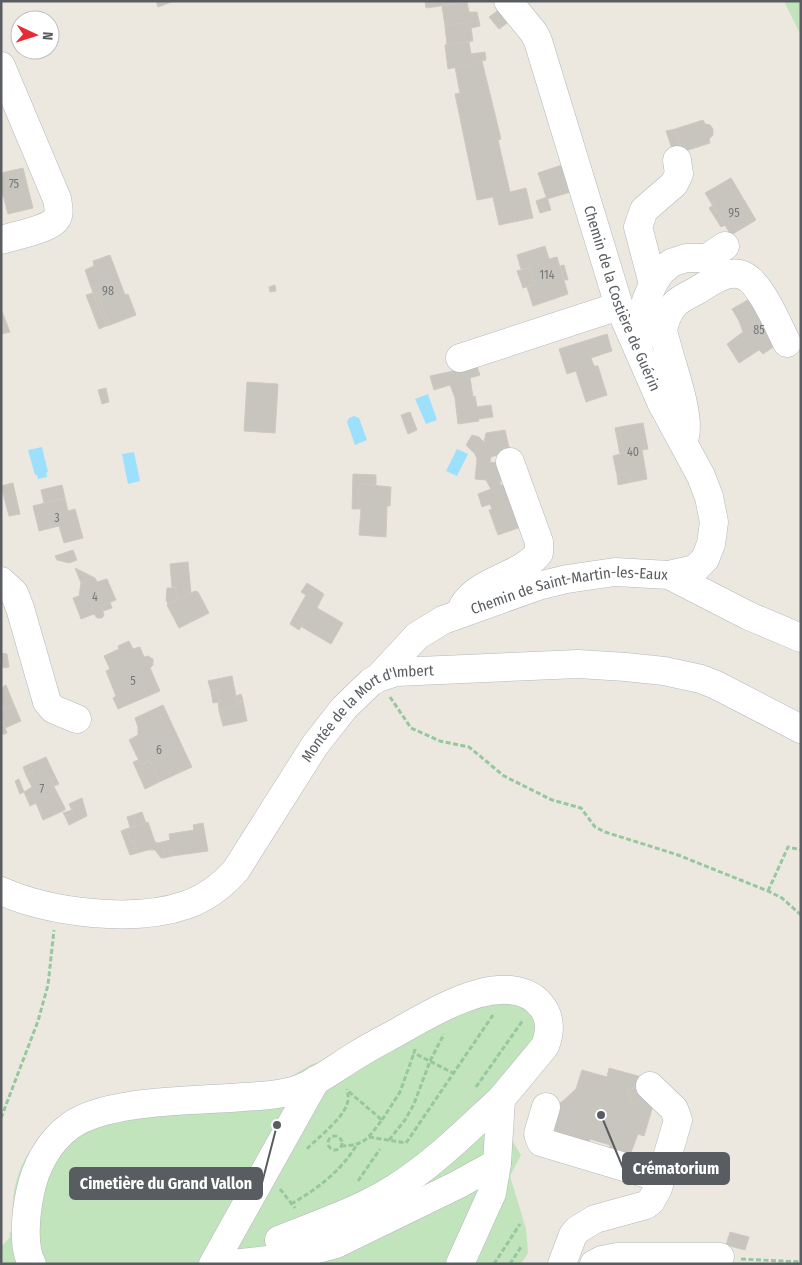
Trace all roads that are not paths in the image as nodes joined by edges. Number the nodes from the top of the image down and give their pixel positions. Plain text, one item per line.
1 (508, 1) edge
2 (1, 66) edge
3 (676, 160) dead end
4 (1, 240) edge
5 (725, 246) dead end
6 (653, 284) junction
7 (619, 306) junction
8 (787, 342) dead end
9 (638, 349) junction
10 (460, 358) dead end
11 (683, 442) junction
12 (510, 462) dead end
13 (669, 574) junction
14 (1, 581) edge
15 (457, 615) junction
16 (801, 638) edge
17 (378, 678) junction
18 (77, 719) dead end
19 (801, 729) edge
20 (1, 891) edge
21 (316, 1080) junction
22 (650, 1086) dead end
23 (501, 1099) junction
24 (546, 1107) dead end
25 (497, 1162) junction
26 (658, 1187) junction
27 (279, 1240) dead end
28 (720, 1257) road end
29 (32, 1264) edge
30 (213, 1264) edge
31 (233, 1264) edge
32 (460, 1264) edge
33 (562, 1264) edge
34 (594, 1264) edge

1 - 7 street, Chemin de la Costière de Guérin
2 - 4 street
3 - 6 street
5 - 6 street
6 - 9 street
7 - 9 street, Chemin de la Costière de Guérin
7 - 10 street
8 - 11 street
9 - 11 street, Chemin de la Costière de Guérin
11 - 13 street, Chemin de la Costière de Guérin
12 - 15 street
13 - 15 street, Chemin de Saint-Martin-les-Eaux
13 - 16 street, Chemin de Saint-Martin-les-Eaux
14 - 18 street
15 - 17 street, Chemin de Saint-Martin-les-Eaux
17 - 19 street, Montée de la Mort d'Imbert
17 - 20 street, Montée de la Mort d'Imbert
21 - 23 street
21 - 29 street
21 - 30 street
22 - 26 street
23 - 25 street
23 - 27 street
24 - 26 street
25 - 31 street
25 - 32 street
26 - 33 street
28 - 34 street

